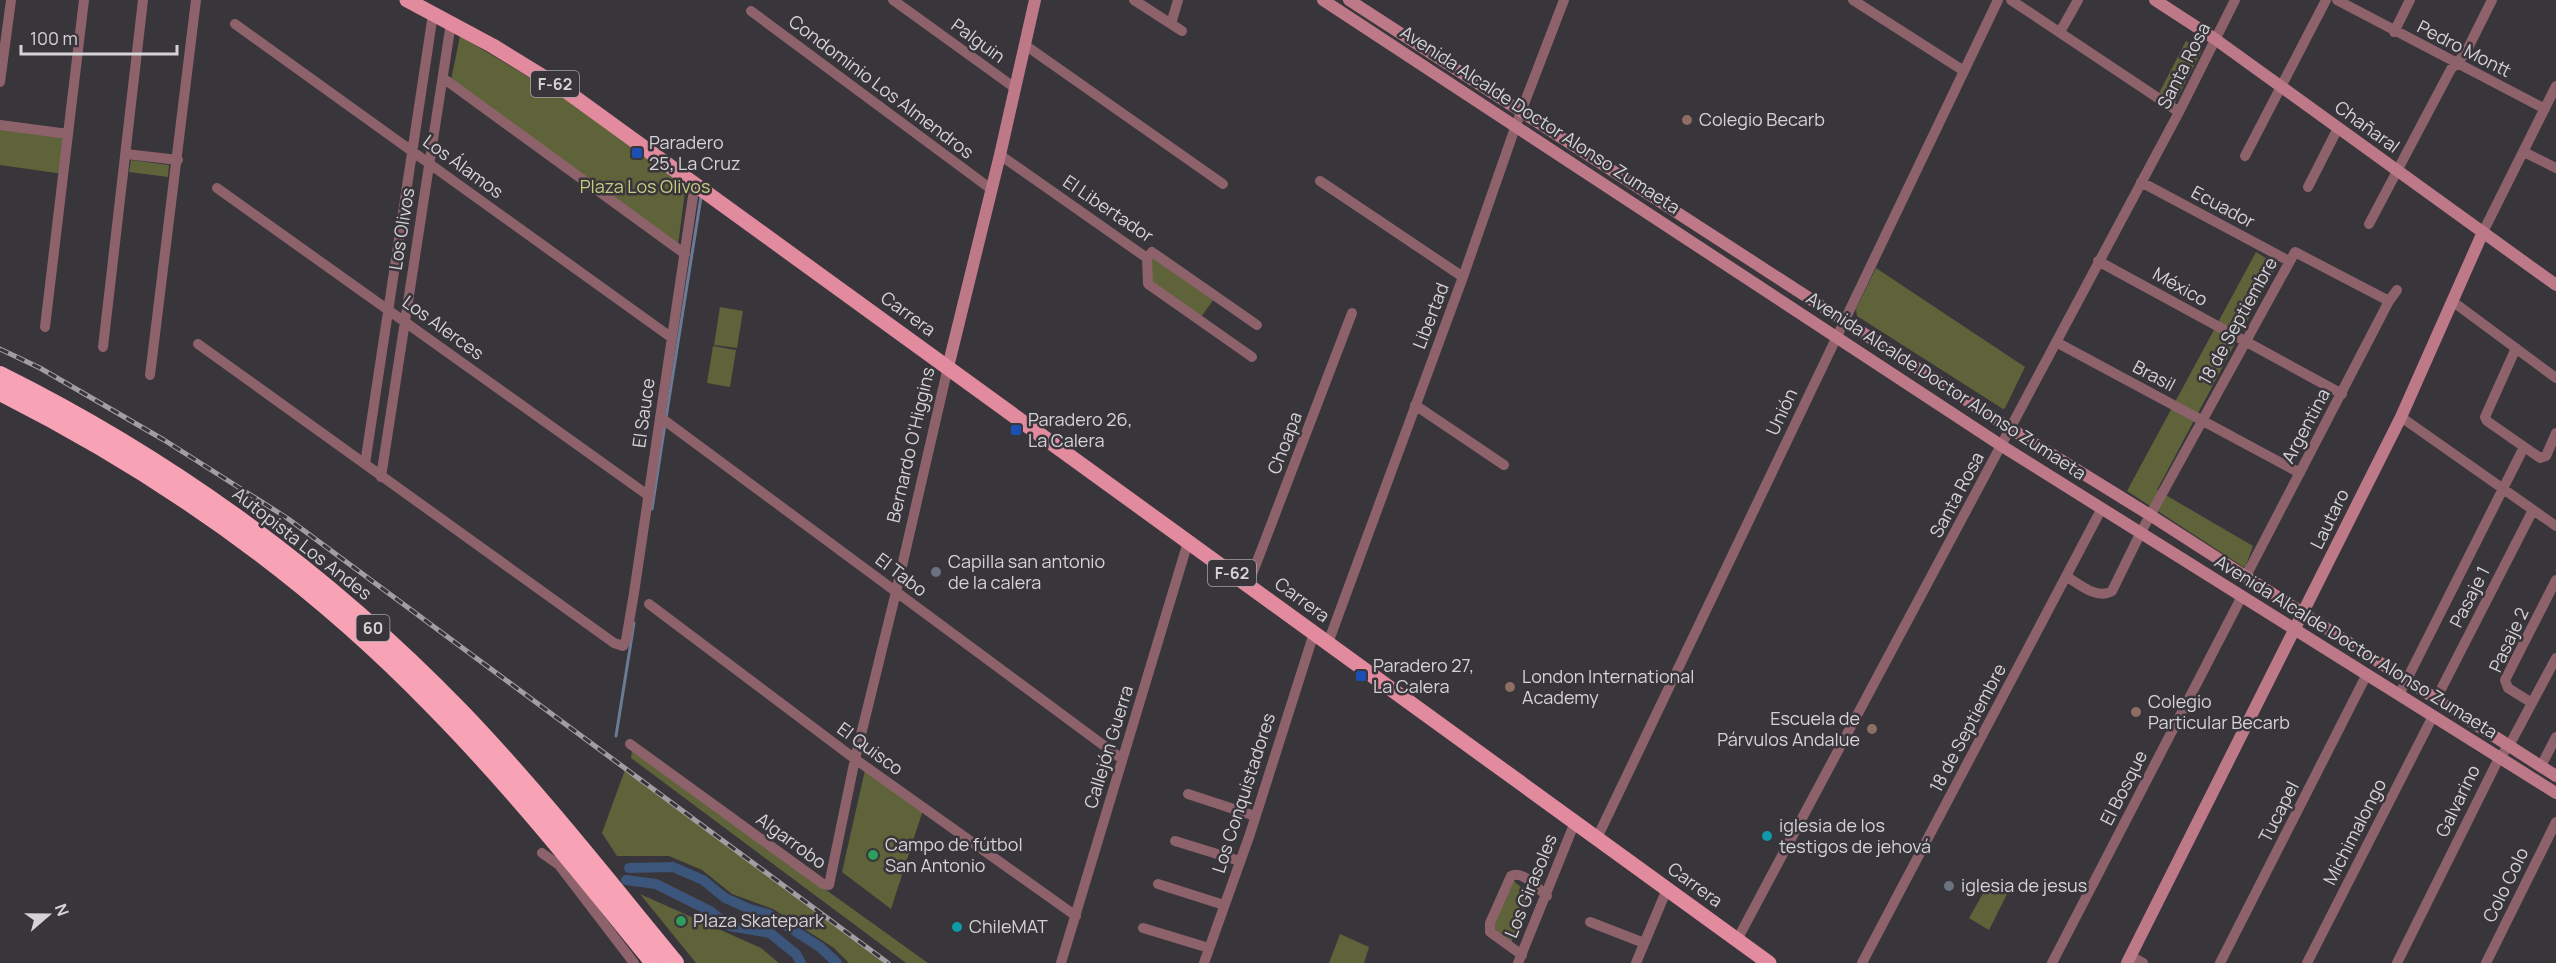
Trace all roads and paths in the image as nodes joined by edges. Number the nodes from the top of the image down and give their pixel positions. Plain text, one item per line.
1 (11, 0) edge
2 (84, 0) edge
3 (143, 0) edge
4 (196, 0) edge
5 (407, 0) edge
6 (893, 0) edge
7 (1035, 0) edge
8 (1134, 0) edge
9 (1178, 0) edge
10 (1323, 0) edge
11 (1349, 0) edge
12 (1564, 0) edge
13 (1853, 0) edge
14 (1998, 0) edge
15 (2011, 0) edge
16 (2078, 0) edge
17 (2155, 0) edge
18 (2235, 0) edge
19 (2326, 0) edge
20 (2337, 0) edge
21 (2409, 0) edge
22 (2492, 0) edge
23 (751, 11) dead end
24 (433, 14) junction
25 (451, 23) junction
26 (235, 24) dead end
27 (1171, 24) junction
28 (1182, 32) dead end
29 (2394, 32) junction
30 (2060, 33) junction
31 (2215, 39) junction
32 (1025, 45) junction
33 (2456, 63) junction
34 (1964, 71) junction
35 (443, 78) junction
36 (0, 82) edge
37 (2556, 86) edge
38 (1015, 88) junction
39 (2282, 88) junction
40 (2545, 109) junction
41 (1520, 112) junction
42 (2180, 112) junction
43 (0, 125) edge
44 (1516, 125) junction
45 (2338, 128) junction
46 (68, 134) junction
47 (412, 150) junction
48 (2524, 152) junction
49 (126, 154) junction
50 (1000, 155) junction
51 (2245, 156) dead end
52 (178, 160) junction
53 (429, 162) junction
54 (2556, 168) edge
55 (2396, 170) junction
56 (1320, 181) dead end
57 (2141, 182) junction
58 (695, 183) junction
59 (1223, 184) dead end
60 (2308, 187) dead end
61 (218, 188) dead end
62 (991, 189) junction
63 (2368, 224) dead end
64 (2483, 232) junction
65 (685, 254) junction
66 (2292, 256) junction
67 (1147, 258) junction
68 (2098, 261) junction
69 (1463, 277) junction
70 (2556, 285) edge
71 (2397, 290) dead end
72 (2389, 301) junction
73 (2452, 301) junction
74 (389, 308) junction
75 (1352, 313) dead end
76 (404, 320) junction
77 (1844, 321) junction
78 (1257, 325) dead end
79 (45, 327) dead end
80 (1836, 337) junction
81 (672, 338) junction
82 (2056, 342) junction
83 (2245, 342) junction
84 (198, 344) dead end
85 (103, 347) dead end
86 (2516, 348) junction
87 (1252, 357) dead end
88 (948, 367) junction
89 (0, 375) edge
90 (150, 375) dead end
91 (2556, 378) edge
92 (0, 392) edge
93 (2342, 394) junction
94 (1415, 405) junction
95 (660, 417) junction
96 (2401, 417) junction
97 (2202, 420) junction
98 (2011, 429) junction
99 (2556, 433) edge
100 (2002, 446) junction
101 (2524, 447) junction
102 (365, 464) junction
103 (1504, 465) dead end
104 (2300, 473) junction
105 (381, 477) junction
106 (2502, 488) junction
107 (648, 496) junction
108 (2102, 508) junction
109 (2533, 510) junction
110 (2150, 515) junction
111 (2556, 526) edge
112 (2141, 532) junction
113 (1188, 542) junction
114 (2066, 576) junction
115 (2245, 578) junction
116 (2556, 580) edge
117 (1248, 585) junction
118 (896, 592) junction
119 (2242, 596) junction
120 (649, 604) dead end
121 (2303, 615) junction
122 (2295, 629) junction
123 (1314, 633) junction
124 (1328, 643) junction
125 (2556, 658) edge
126 (2367, 674) junction
127 (2407, 680) junction
128 (2399, 695) junction
129 (2436, 699) junction
130 (2532, 704) junction
131 (2433, 716) junction
132 (2556, 736) edge
133 (630, 744) dead end
134 (2509, 746) junction
135 (2499, 758) junction
136 (855, 759) junction
137 (1122, 759) junction
138 (2541, 766) junction
139 (2556, 776) edge
140 (2556, 793) edge
141 (1188, 794) dead end
142 (1255, 816) junction
143 (1575, 822) junction
144 (2556, 822) edge
145 (1598, 838) junction
146 (1175, 841) dead end
147 (542, 853) dead end
148 (1240, 861) junction
149 (1158, 884) dead end
150 (1667, 889) junction
151 (1547, 896) junction
152 (1224, 905) junction
153 (1076, 916) junction
154 (1590, 922) dead end
155 (1143, 928) dead end
156 (1737, 940) junction
157 (1644, 943) junction
158 (1209, 948) junction
159 (1520, 959) edge
160 (2129, 960) edge
161 (1768, 962) edge
162 (634, 963) edge
163 (654, 963) edge
164 (675, 963) edge
165 (1061, 963) edge
166 (1204, 963) edge
167 (1636, 963) edge
168 (1862, 963) edge
169 (2052, 963) edge
170 (2143, 963) edge
171 (2220, 963) edge
172 (2307, 963) edge
173 (2397, 963) edge
174 (2486, 963) edge

1 - 36 street
2 - 46 street
3 - 49 street
4 - 52 street
5 - 24 main road, F-62
6 - 38 street, Palguin
7 - 32 street, Bernardo O'Higgins
8 - 27 street
9 - 27 street
10 - 44 street, Avenida Alcalde Doctor Alonso Zumaeta
11 - 41 street, Avenida Alcalde Doctor Alonso Zumaeta
12 - 41 street, Libertad
13 - 34 street
14 - 34 street, Unión
15 - 30 street
16 - 30 street
17 - 31 street, Chañaral
18 - 31 street, Santa Rosa
19 - 39 street
20 - 29 street, Pedro Montt
21 - 29 street
22 - 33 street
23 - 62 street, Condominio Los Almendros
24 - 25 main road, F-62
24 - 47 street, Los Olivos
25 - 35 street, Los Olivos
25 - 58 main road, F-62
26 - 47 street, Los Álamos
27 - 28 street
29 - 33 street, Pedro Montt
30 - 42 street
31 - 39 street, Chañaral
31 - 42 street, Santa Rosa
32 - 38 street, Bernardo O'Higgins
32 - 59 street
33 - 40 street, Pedro Montt
33 - 55 street
34 - 77 street, Unión
35 - 53 street, Los Olivos
35 - 65 street
37 - 40 street, Lautaro
38 - 50 street, Bernardo O'Higgins
39 - 45 street, Chañaral
39 - 51 street
40 - 48 street, Lautaro
41 - 44 street, Libertad
41 - 77 street, Avenida Alcalde Doctor Alonso Zumaeta
42 - 57 street, Santa Rosa
43 - 46 street
44 - 69 street, Libertad
44 - 80 street, Avenida Alcalde Doctor Alonso Zumaeta
45 - 55 street, Chañaral
45 - 60 street
46 - 79 street
47 - 53 street, Los Álamos
47 - 74 street, Los Olivos
48 - 54 street
48 - 64 street, Lautaro
49 - 52 street
49 - 85 street
50 - 62 street, Bernardo O'Higgins
50 - 67 street, El Libertador
52 - 90 street
53 - 76 street, Los Olivos
53 - 81 street, Los Álamos
55 - 63 street
55 - 64 street, Chañaral
56 - 69 street
57 - 66 street, Ecuador
57 - 68 street, Santa Rosa
58 - 65 street, El Sauce
58 - 88 main road, Carrera / F-62
61 - 74 street, Los Alerces
62 - 88 street, Bernardo O'Higgins
64 - 70 street, Chañaral
64 - 73 street, Lautaro
65 - 81 street, El Sauce
66 - 72 street, Ecuador
66 - 83 street, 18 de Septiembre
67 - 78 street, El Libertador
67 - 87 street
68 - 82 street, Santa Rosa
68 - 83 street, México
69 - 94 street, Libertad
71 - 72 street, Argentina
72 - 93 street, Argentina
73 - 86 street
73 - 96 street, Lautaro
74 - 76 street, Los Alerces
74 - 102 street, Los Olivos
75 - 117 street, Choapa
76 - 105 street, Los Olivos
76 - 107 street, Los Alerces
77 - 80 street, Unión
77 - 98 street, Avenida Alcalde Doctor Alonso Zumaeta
80 - 100 street, Avenida Alcalde Doctor Alonso Zumaeta
80 - 145 street, Unión
81 - 95 street, El Sauce
82 - 97 street, Brasil
82 - 98 street, Santa Rosa
83 - 93 street, México
83 - 97 street, 18 de Septiembre
84 - 102 street
86 - 91 street
86 - 101 street
88 - 113 main road, Carrera / F-62
88 - 118 street, Bernardo O'Higgins
89 - 164 highway, Autopista Los Andes / 60
92 - 163 highway, Autopista Los Andes / 60
93 - 104 street, Argentina
94 - 103 street
94 - 124 street, Libertad
95 - 107 street, El Sauce
95 - 118 street, El Tabo
96 - 106 street
96 - 121 street, Lautaro
97 - 104 street, Brasil
97 - 110 street, 18 de Septiembre
98 - 100 street, Santa Rosa
98 - 110 street, Avenida Alcalde Doctor Alonso Zumaeta
99 - 101 street
100 - 108 street, Avenida Alcalde Doctor Alonso Zumaeta
100 - 156 street, Santa Rosa
101 - 106 street
102 - 105 street
104 - 115 street, Argentina
105 - 107 street, El Sauce
106 - 109 street
106 - 127 street
108 - 112 street, Avenida Alcalde Doctor Alonso Zumaeta
108 - 114 street, 18 de Septiembre
109 - 111 street
109 - 129 street, Pasaje 1
110 - 112 street, 18 de Septiembre
110 - 115 street, Avenida Alcalde Doctor Alonso Zumaeta
112 - 114 street, 18 de Septiembre
112 - 119 street, Avenida Alcalde Doctor Alonso Zumaeta
113 - 117 main road, Carrera / F-62
113 - 137 street, Callejón Guerra
114 - 168 street, 18 de Septiembre
115 - 121 street, Avenida Alcalde Doctor Alonso Zumaeta
116 - 130 street, Pasaje 2
117 - 123 main road, Carrera / F-62
118 - 136 street, Bernardo O'Higgins
118 - 137 street, El Tabo
119 - 122 street, Avenida Alcalde Doctor Alonso Zumaeta
119 - 169 street, El Bosque
120 - 136 street, El Quisco
121 - 122 street, Lautaro
121 - 127 street, Avenida Alcalde Doctor Alonso Zumaeta
122 - 126 street, Avenida Alcalde Doctor Alonso Zumaeta
122 - 160 street, Lautaro
123 - 124 main road, Carrera / F-62
123 - 142 street, Los Conquistadores
124 - 143 main road, Carrera / F-62
125 - 130 street, Galvarino
126 - 128 street, Avenida Alcalde Doctor Alonso Zumaeta
126 - 171 street, Tucapel
127 - 128 street
127 - 129 street, Avenida Alcalde Doctor Alonso Zumaeta
128 - 131 street, Avenida Alcalde Doctor Alonso Zumaeta
129 - 134 street, Avenida Alcalde Doctor Alonso Zumaeta
130 - 134 street, Galvarino
131 - 135 street, Avenida Alcalde Doctor Alonso Zumaeta
131 - 172 street, Michimalongo
132 - 138 street
133 - 136 street, Algarrobo
134 - 135 street, Galvarino
134 - 138 street, Avenida Alcalde Doctor Alonso Zumaeta
135 - 140 street, Avenida Alcalde Doctor Alonso Zumaeta
135 - 173 street, Galvarino
136 - 153 street, El Quisco
137 - 153 street, Callejón Guerra
138 - 139 street, Avenida Alcalde Doctor Alonso Zumaeta
141 - 142 street
142 - 148 street, Los Conquistadores
143 - 145 main road, Carrera / F-62
143 - 151 street, Los Girasoles
144 - 174 street, Colo Colo
145 - 150 main road, Carrera / F-62
146 - 148 street
147 - 162 street
148 - 152 street, Los Conquistadores
149 - 152 street
150 - 156 main road, Carrera / F-62
150 - 157 street
151 - 159 street, Los Girasoles
151 - 159 street
152 - 158 street, Los Conquistadores
153 - 165 street, Callejón Guerra
154 - 157 street
155 - 158 street
156 - 161 main road, Carrera / F-62
157 - 167 street
158 - 166 street, Los Conquistadores
160 - 170 street

